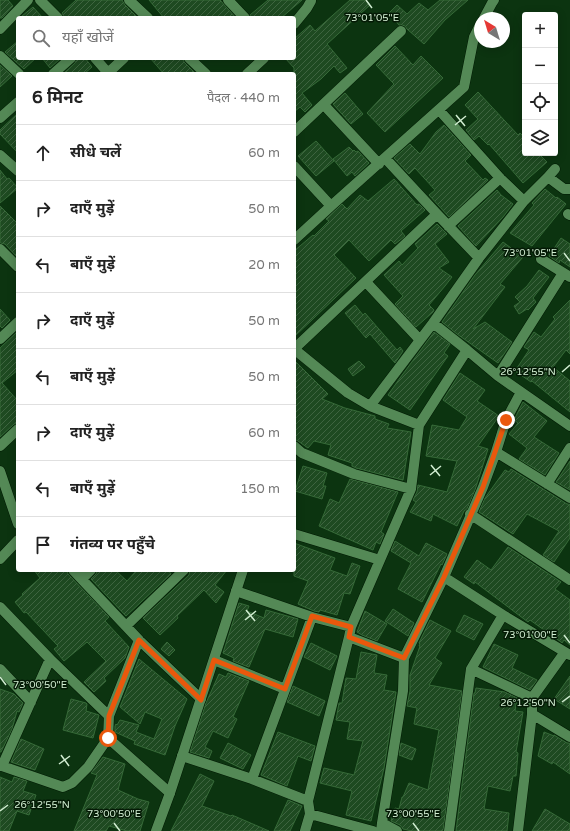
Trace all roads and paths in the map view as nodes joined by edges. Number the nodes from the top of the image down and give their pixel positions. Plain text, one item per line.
1 (28, 0) edge
2 (40, 0) edge
3 (130, 0) edge
4 (228, 0) edge
5 (311, 0) edge
6 (494, 0) edge
7 (487, 12) edge
8 (56, 16) edge
9 (146, 16) edge
10 (243, 16) edge
11 (296, 22) edge
12 (0, 29) edge
13 (401, 31) dead end
14 (474, 37) edge
15 (0, 56) edge
16 (69, 60) edge
17 (98, 60) edge
18 (122, 60) edge
19 (191, 60) edge
20 (262, 60) edge
21 (16, 72) edge
22 (55, 72) edge
23 (107, 72) edge
24 (111, 72) edge
25 (204, 72) edge
26 (249, 72) edge
27 (16, 104) edge
28 (324, 105) junction
29 (439, 110) junction
30 (0, 118) edge
31 (296, 130) edge
32 (0, 154) edge
33 (382, 161) junction
34 (296, 168) edge
35 (16, 169) edge
36 (555, 169) dead end
37 (548, 177) junction
38 (500, 178) junction
39 (570, 189) edge
40 (524, 201) junction
41 (331, 206) junction
42 (437, 214) junction
43 (448, 226) junction
44 (296, 238) edge
45 (0, 249) edge
46 (479, 258) junction
47 (541, 259) dead end
48 (16, 265) edge
49 (566, 275) edge
50 (366, 282) junction
51 (433, 323) junction
52 (16, 324) edge
53 (0, 339) edge
54 (420, 340) junction
55 (296, 347) edge
56 (467, 350) junction
57 (296, 351) edge
58 (498, 376) junction
59 (521, 392) junction
60 (370, 406) junction
61 (419, 425) junction
62 (570, 426) edge
63 (16, 431) edge
64 (0, 446) edge
65 (296, 448) edge
66 (570, 448) edge
67 (496, 452) junction
68 (0, 471) edge
69 (546, 484) junction
70 (411, 489) junction
71 (570, 498) edge
72 (470, 514) junction
73 (16, 518) edge
74 (296, 535) edge
75 (16, 542) edge
76 (0, 559) edge
77 (380, 560) junction
78 (75, 572) edge
79 (89, 572) edge
80 (182, 572) edge
81 (242, 572) edge
82 (444, 577) junction
83 (82, 579) junction
84 (570, 580) edge
85 (236, 591) junction
86 (0, 607) edge
87 (504, 615) junction
88 (312, 616) junction
89 (126, 626) junction
90 (350, 632) junction
91 (139, 640) junction
92 (567, 654) edge
93 (404, 658) junction
94 (50, 659) junction
95 (214, 660) junction
96 (0, 669) edge
97 (471, 669) junction
98 (285, 689) junction
99 (532, 698) junction
100 (201, 700) junction
101 (31, 702) junction
102 (532, 714) junction
103 (109, 716) junction
104 (570, 737) edge
105 (108, 738) junction
106 (182, 756) junction
107 (1, 766) edge
108 (252, 779) junction
109 (170, 793) junction
110 (308, 801) junction
111 (310, 814) junction
112 (382, 827) edge
113 (156, 831) edge
114 (305, 831) edge
115 (373, 831) edge
116 (397, 831) edge
117 (449, 831) edge
118 (518, 831) edge

1 - 12 street
2 - 8 street
3 - 9 street
4 - 10 street
5 - 11 street
6 - 7 street
13 - 28 street
14 - 29 street
15 - 21 street
16 - 22 street
17 - 23 street
18 - 24 street
19 - 25 street
20 - 26 street
27 - 30 street
28 - 31 street
28 - 33 street
29 - 33 street
29 - 38 street
32 - 35 street
33 - 41 street
33 - 42 street
34 - 41 street
36 - 37 street
37 - 39 street
37 - 40 street
38 - 40 street
38 - 43 street
40 - 46 street
41 - 44 street
42 - 43 street
42 - 50 street
43 - 46 street
45 - 48 street
46 - 51 street
47 - 49 street
49 - 58 street
50 - 54 street
50 - 55 street
51 - 54 street
51 - 56 street
52 - 53 street
54 - 60 street
56 - 58 street
56 - 61 street
57 - 60 street
58 - 59 street
59 - 62 street
59 - 67 street
60 - 61 street
61 - 70 street
63 - 64 street
65 - 70 street
66 - 69 street
67 - 69 street
67 - 72 street
68 - 73 street
69 - 71 street
70 - 77 street
72 - 82 street
72 - 84 street
74 - 77 street
75 - 76 street
77 - 90 street
78 - 83 street
79 - 83 street
80 - 89 street
81 - 85 street
82 - 87 street
82 - 93 street
83 - 89 street
85 - 88 street
85 - 95 street
86 - 94 street
87 - 92 street
87 - 97 street
88 - 90 street
88 - 98 street
89 - 91 street
90 - 93 street
90 - 110 street
91 - 100 street
91 - 103 street
92 - 99 street
93 - 112 street
94 - 101 street
94 - 103 street
95 - 98 street
95 - 100 street
96 - 101 street
97 - 99 street
97 - 117 street
98 - 108 street
99 - 102 street
100 - 106 street
101 - 107 street
102 - 104 street
102 - 118 street
103 - 105 street
105 - 107 street
105 - 109 street
106 - 108 street
106 - 109 street
108 - 110 street
109 - 113 street
110 - 111 street
111 - 114 street
111 - 115 street
112 - 116 street

